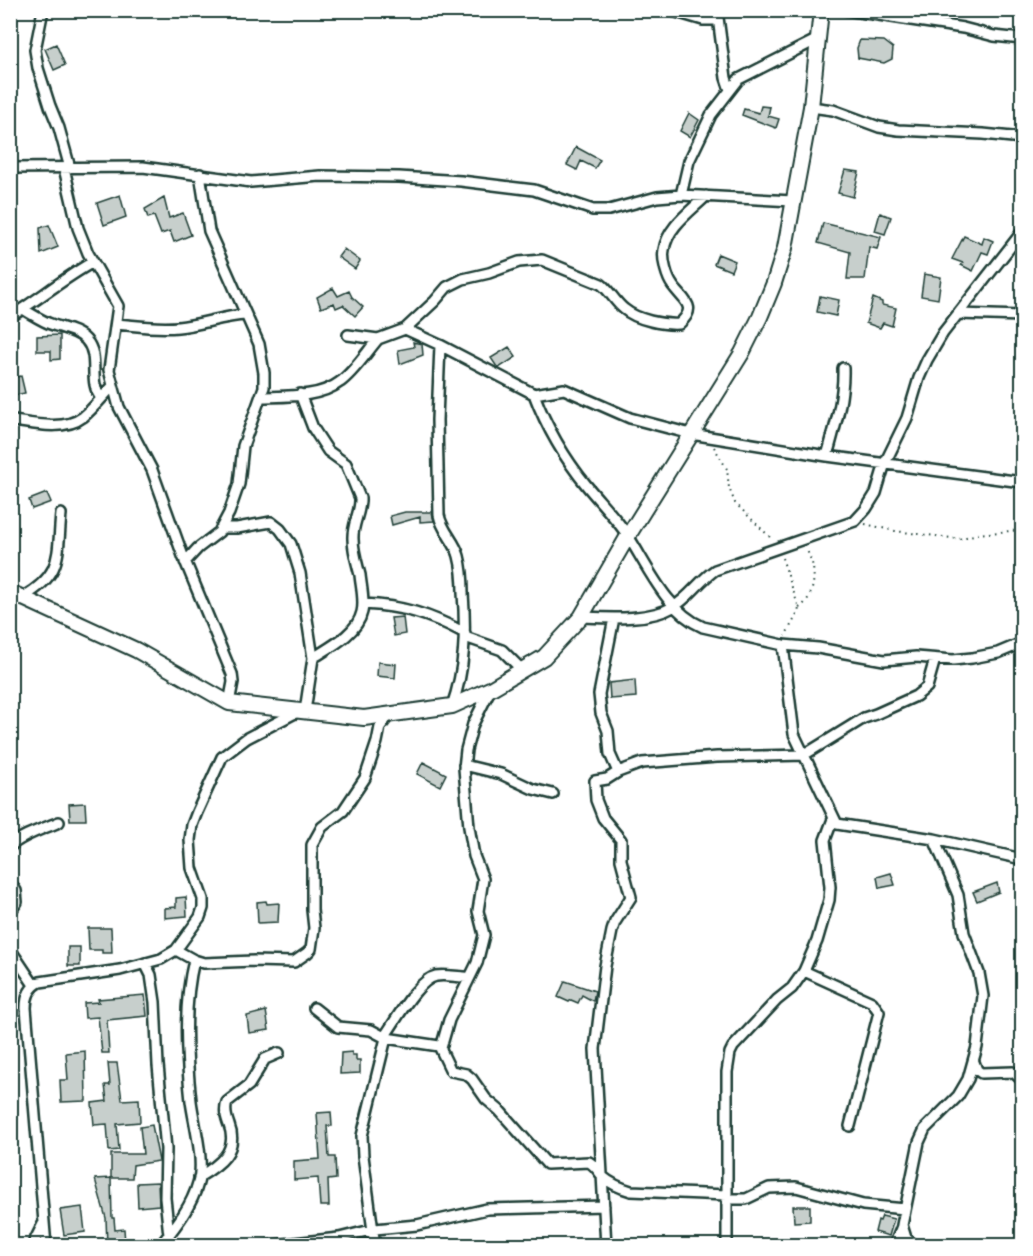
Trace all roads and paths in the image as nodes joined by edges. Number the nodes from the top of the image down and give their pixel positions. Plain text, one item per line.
1 (44, 10) edge
2 (669, 10) edge
3 (821, 10) edge
4 (846, 10) edge
5 (718, 15) edge
6 (818, 39) junction
7 (1023, 39) edge
8 (730, 90) junction
9 (811, 107) junction
10 (1023, 138) edge
11 (10, 168) edge
12 (67, 168) junction
13 (200, 174) junction
14 (681, 195) junction
15 (706, 196) junction
16 (793, 201) junction
17 (1023, 232) edge
18 (93, 262) junction
19 (23, 309) junction
20 (959, 314) junction
21 (246, 315) junction
22 (1023, 316) edge
23 (10, 317) edge
24 (117, 324) junction
25 (405, 329) junction
26 (348, 335) dead end
27 (378, 339) junction
28 (440, 345) junction
29 (843, 368) dead end
30 (113, 387) junction
31 (300, 394) junction
32 (534, 394) junction
33 (261, 397) junction
34 (101, 398) junction
35 (14, 421) dead end
36 (692, 434) junction
37 (708, 436) junction
38 (827, 456) junction
39 (885, 463) junction
40 (1023, 482) edge
41 (62, 514) dead end
42 (855, 521) junction
43 (222, 528) junction
44 (1023, 530) edge
45 (628, 536) junction
46 (814, 536) junction
47 (778, 548) junction
48 (185, 562) junction
49 (17, 594) edge
50 (363, 604) junction
51 (675, 607) junction
52 (799, 608) junction
53 (581, 617) junction
54 (615, 618) junction
55 (465, 635) junction
56 (1023, 643) edge
57 (781, 645) junction
58 (313, 658) junction
59 (934, 659) junction
60 (523, 671) junction
61 (490, 689) junction
62 (229, 703) junction
63 (452, 706) junction
64 (302, 711) junction
65 (389, 715) junction
66 (804, 755) junction
67 (464, 765) junction
68 (618, 772) junction
69 (553, 794) dead end
70 (832, 819) junction
71 (58, 822) dead end
72 (934, 839) junction
73 (10, 847) edge
74 (1023, 859) edge
75 (10, 882) edge
76 (10, 912) edge
77 (10, 949) edge
78 (176, 950) junction
79 (194, 960) junction
80 (145, 963) junction
81 (804, 970) junction
82 (470, 977) junction
83 (34, 985) junction
84 (314, 1008) dead end
85 (385, 1038) junction
86 (441, 1048) junction
87 (279, 1053) dead end
88 (974, 1062) junction
89 (1023, 1080) edge
90 (850, 1126) dead end
91 (602, 1176) junction
92 (199, 1177) junction
93 (727, 1198) junction
94 (604, 1206) junction
95 (905, 1209) junction
96 (44, 1221) junction
97 (902, 1225) junction
98 (375, 1229) junction
99 (169, 1235) junction
100 (32, 1245) edge
101 (46, 1245) edge
102 (160, 1245) edge
103 (266, 1245) edge
104 (375, 1245) edge
105 (606, 1245) edge
106 (727, 1245) edge
107 (894, 1245) edge
108 (915, 1245) edge

1 - 12 street
2 - 5 street
3 - 6 street
4 - 7 street
5 - 8 street
6 - 8 street
6 - 9 street
8 - 14 street
9 - 10 street
9 - 16 street
11 - 12 street
12 - 13 street
12 - 18 street
13 - 14 street
13 - 21 street
14 - 15 street
15 - 16 street
15 - 25 street
16 - 36 street
17 - 20 street
18 - 19 street
18 - 24 street
19 - 23 street
19 - 34 street
20 - 22 street
20 - 39 street
21 - 24 street
21 - 33 street
24 - 30 street
25 - 27 street
25 - 28 street
26 - 27 street
27 - 31 street
28 - 32 street
28 - 55 street
29 - 38 street
30 - 34 street
30 - 48 street
31 - 33 street
31 - 50 street
32 - 36 street
32 - 45 street
33 - 43 street
34 - 35 street
36 - 37 street
36 - 45 street
37 - 38 street
37 - 47 path
38 - 39 street
39 - 40 street
39 - 42 street
41 - 49 street
42 - 44 path
42 - 46 street
43 - 48 street
43 - 58 street
45 - 51 street
45 - 53 street
46 - 47 street
46 - 52 path
47 - 51 street
47 - 52 path
48 - 62 street
49 - 62 street
50 - 55 street
50 - 58 street
51 - 54 street
51 - 57 street
52 - 57 path
53 - 54 street
53 - 60 street
54 - 68 street
55 - 60 street
55 - 63 street
56 - 59 street
57 - 59 street
57 - 66 street
58 - 64 street
59 - 66 street
60 - 61 street
61 - 63 street
61 - 67 street
62 - 64 street
63 - 65 street
64 - 65 street
64 - 78 street
65 - 79 street
66 - 68 street
66 - 70 street
67 - 69 street
67 - 82 street
68 - 91 street
70 - 72 street
70 - 81 street
71 - 73 street
72 - 74 street
72 - 88 street
75 - 76 street
77 - 83 street
78 - 79 street
78 - 80 street
79 - 92 street
80 - 83 street
80 - 99 street
81 - 90 street
81 - 93 street
82 - 85 street
82 - 86 street
83 - 96 street
84 - 85 street
85 - 86 street
85 - 98 street
86 - 91 street
87 - 92 street
88 - 89 street
88 - 95 street
91 - 93 street
91 - 94 street
92 - 99 street
93 - 95 street
93 - 106 street
94 - 98 street
94 - 105 street
95 - 97 street
96 - 100 street
96 - 101 street
97 - 107 street
97 - 108 street
98 - 103 street
98 - 104 street
99 - 102 street

